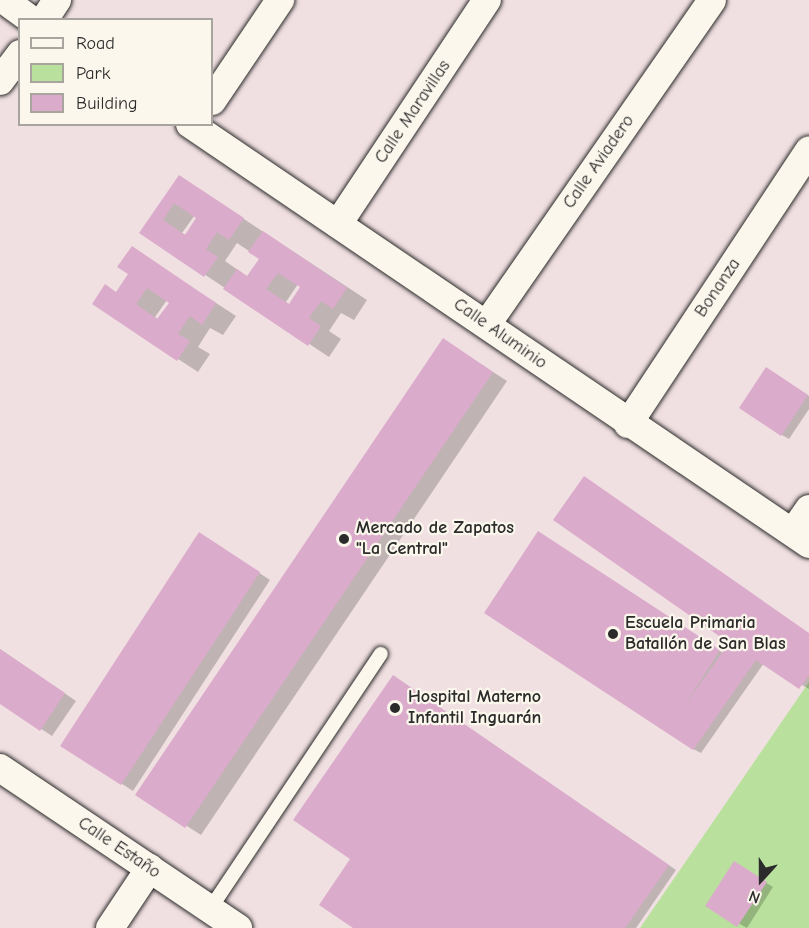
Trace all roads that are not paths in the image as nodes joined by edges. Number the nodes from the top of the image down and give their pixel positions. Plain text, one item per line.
1 (4, 0) edge
2 (57, 0) edge
3 (280, 0) edge
4 (487, 0) edge
5 (712, 0) edge
6 (29, 18) edge
7 (45, 18) edge
8 (18, 57) edge
9 (0, 81) edge
10 (213, 100) edge
11 (194, 126) edge
12 (809, 151) edge
13 (338, 224) junction
14 (487, 324) junction
15 (628, 424) junction
16 (809, 509) edge
17 (801, 538) edge
18 (381, 654) dead end
19 (0, 768) edge
20 (150, 868) junction
21 (210, 909) junction
22 (110, 928) edge
23 (238, 928) edge

1 - 6 street
2 - 7 street
3 - 10 street
4 - 13 street, Calle Maravillas
5 - 14 street, Calle Aviadero
8 - 9 street
11 - 13 street, Calle Aluminio
12 - 15 street, Bonanza
13 - 14 street, Calle Aluminio
14 - 15 street, Calle Aluminio
15 - 17 street, Calle Aluminio
16 - 17 street
18 - 21 lane
19 - 20 street, Calle Estaño
20 - 21 street, Calle Estaño
20 - 22 street
21 - 23 street, Calle Estaño

